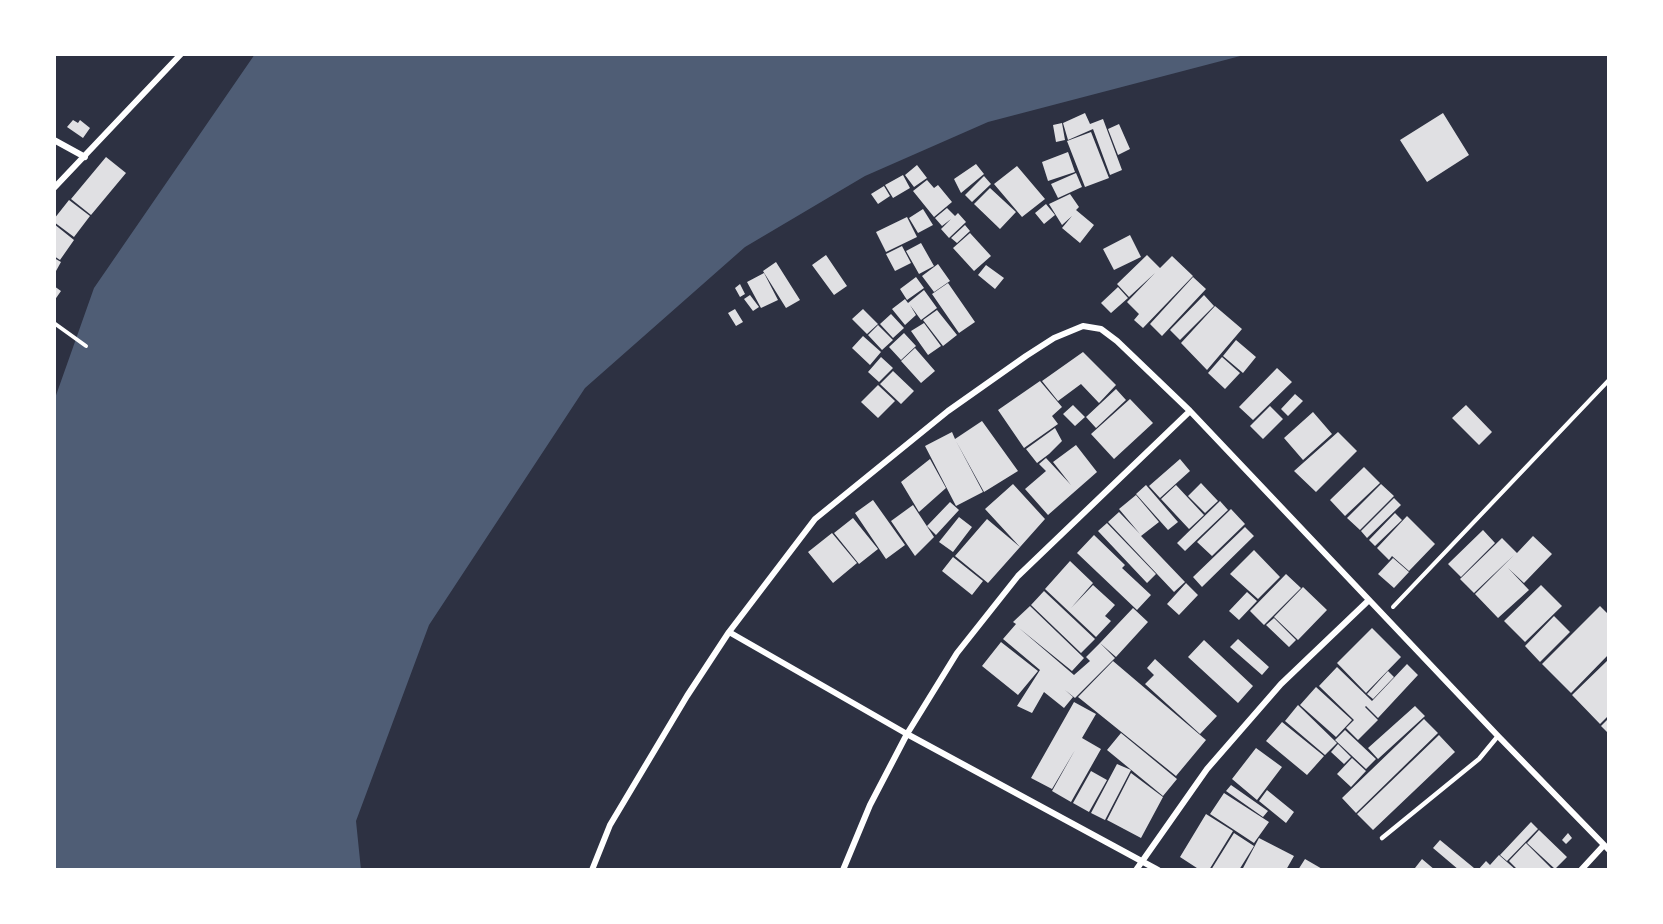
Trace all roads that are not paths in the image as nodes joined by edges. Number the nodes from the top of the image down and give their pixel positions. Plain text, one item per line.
1 (181, 54) edge
2 (54, 140) edge
3 (85, 157) junction
4 (54, 188) edge
5 (1190, 411) junction
6 (1369, 600) junction
7 (729, 632) junction
8 (907, 734) junction
9 (1498, 736) junction
10 (1382, 838) dead end
11 (1606, 848) edge
12 (1141, 861) junction
13 (592, 870) edge
14 (843, 870) edge
15 (1136, 870) edge
16 (1158, 870) edge
17 (1581, 870) edge

1 - 3 street
2 - 3 street
3 - 4 street
5 - 6 street
5 - 7 street
5 - 8 street
6 - 9 street
6 - 12 street
7 - 8 street
7 - 13 street
8 - 12 street
8 - 14 street
9 - 10 lane
9 - 11 street
11 - 17 street
12 - 15 street
12 - 16 street

